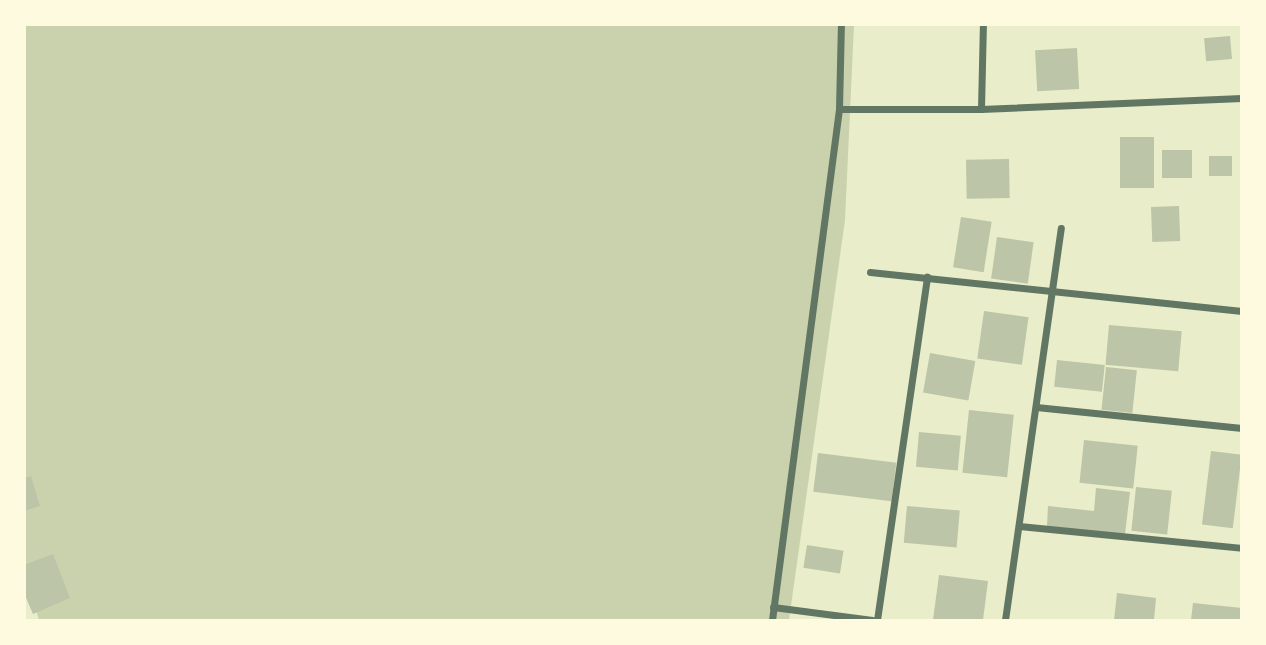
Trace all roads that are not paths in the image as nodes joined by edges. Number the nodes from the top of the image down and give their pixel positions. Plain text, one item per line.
1 (841, 24) edge
2 (983, 24) edge
3 (1241, 97) edge
4 (839, 109) junction
5 (981, 109) junction
6 (1061, 228) dead end
7 (870, 272) dead end
8 (927, 277) junction
9 (1052, 289) junction
10 (1241, 311) edge
11 (1036, 407) junction
12 (1241, 428) edge
13 (1019, 526) junction
14 (1241, 548) edge
15 (773, 607) junction
16 (772, 621) edge
17 (874, 621) edge
18 (1005, 621) edge

1 - 4 street
2 - 5 street
3 - 5 street
4 - 5 street
4 - 15 street
6 - 9 street
7 - 8 street
8 - 9 street
8 - 17 street
9 - 10 street
9 - 11 street
11 - 12 street
11 - 13 street
13 - 14 street
13 - 18 street
15 - 16 street
15 - 17 street

